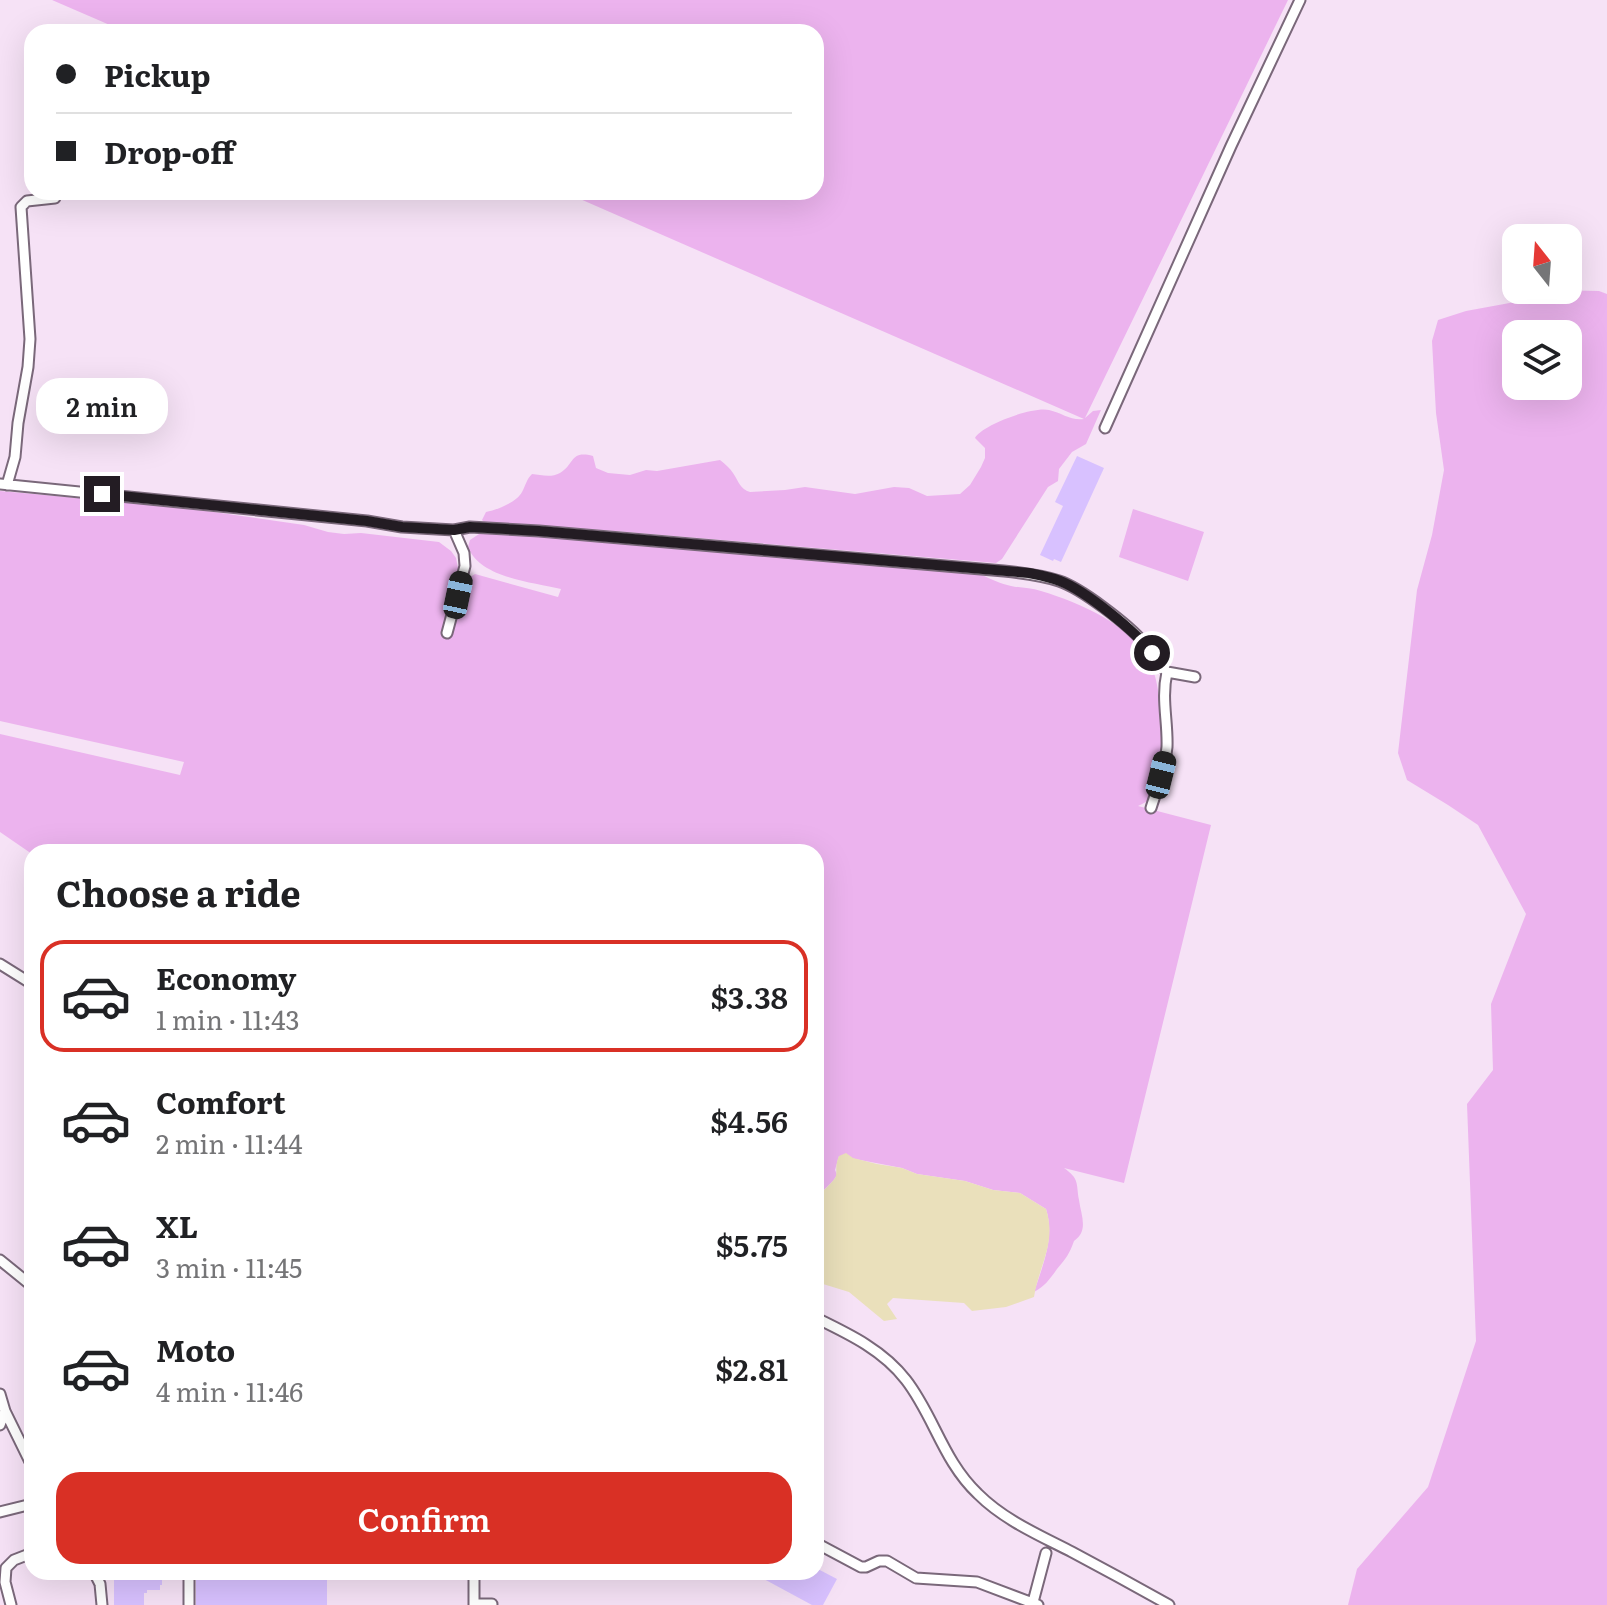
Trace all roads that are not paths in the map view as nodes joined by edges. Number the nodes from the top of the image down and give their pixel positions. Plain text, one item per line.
1 (1300, 0) edge
2 (36, 200) edge
3 (1105, 428) dead end
4 (4, 485) edge
5 (454, 530) junction
6 (447, 633) dead end
7 (1167, 672) junction
8 (1195, 677) dead end
9 (1151, 808) dead end
10 (0, 964) edge
11 (24, 979) edge
12 (0, 1260) edge
13 (24, 1280) edge
14 (824, 1322) edge
15 (0, 1394) edge
16 (5, 1411) junction
17 (0, 1425) edge
18 (24, 1450) edge
19 (24, 1506) edge
20 (0, 1512) edge
21 (824, 1547) edge
22 (1046, 1553) dead end
23 (24, 1556) edge
24 (98, 1580) edge
25 (189, 1580) edge
26 (474, 1580) edge
27 (1035, 1603) edge
28 (474, 1604) edge
29 (492, 1604) edge
30 (11, 1605) edge
31 (102, 1605) edge
32 (189, 1605) edge
33 (1169, 1605) edge

1 - 3 lane
2 - 4 lane
4 - 5 lane
5 - 6 lane
5 - 7 lane
7 - 8 lane
7 - 9 lane
10 - 11 lane
12 - 13 lane
14 - 33 lane
15 - 16 lane
16 - 17 lane
16 - 18 lane
19 - 20 lane
21 - 27 lane
22 - 27 lane
23 - 30 lane
24 - 31 lane
25 - 32 lane
26 - 28 lane
28 - 29 lane

